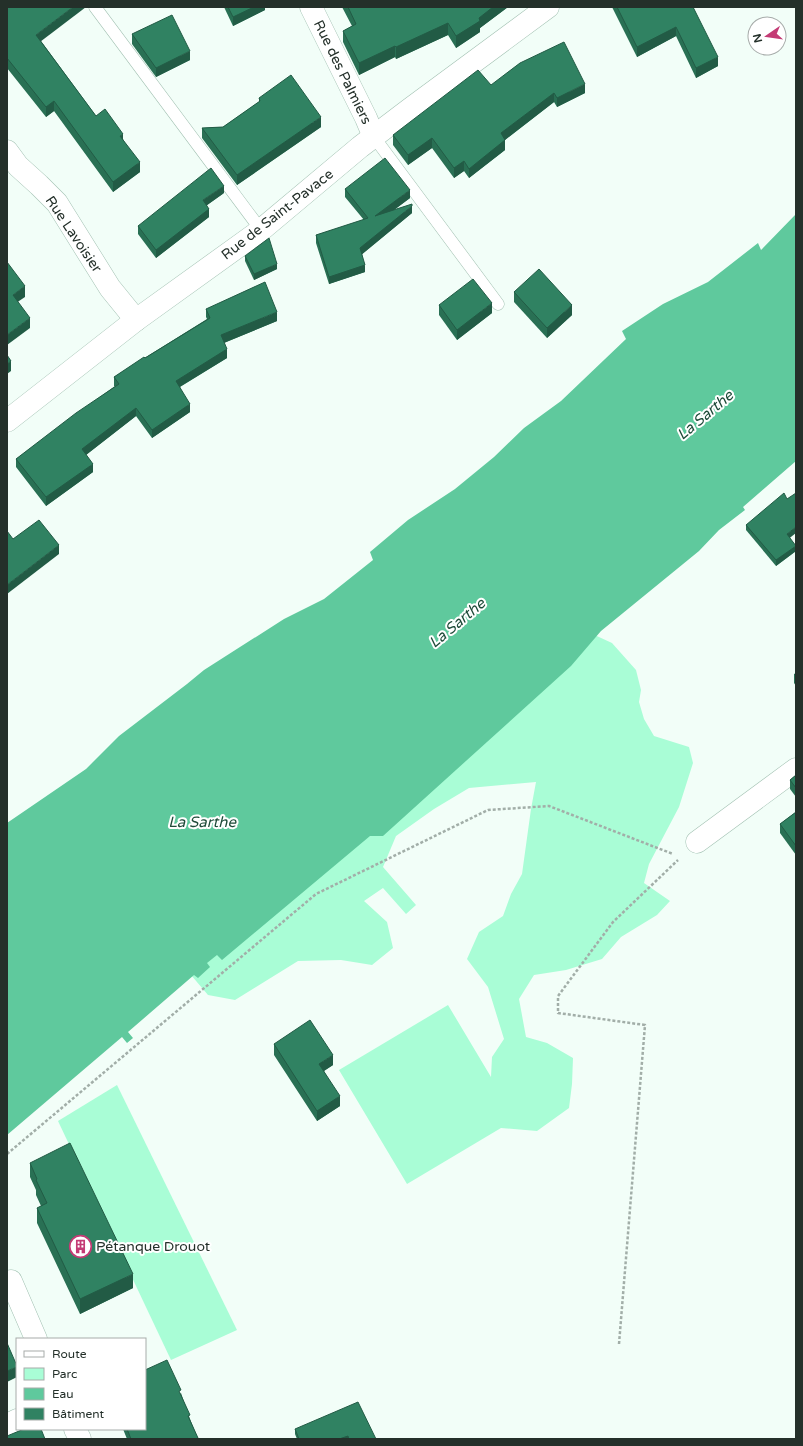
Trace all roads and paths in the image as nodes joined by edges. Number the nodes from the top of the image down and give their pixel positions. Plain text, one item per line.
1 (95, 7) edge
2 (311, 7) edge
3 (548, 7) edge
4 (374, 137) junction
5 (7, 151) edge
6 (260, 230) junction
7 (498, 304) dead end
8 (136, 320) junction
9 (7, 421) edge
10 (796, 769) edge
11 (697, 842) joint
12 (681, 857) junction
13 (7, 1154) edge
14 (11, 1282) dead end
15 (36, 1338) edge
16 (619, 1344) dead end
17 (16, 1420) edge
18 (7, 1425) edge
19 (76, 1430) edge
20 (80, 1439) edge

1 - 6 lane
2 - 4 street, Rue des Palmiers
3 - 4 street, Rue de Saint-Pavace
4 - 6 street, Rue de Saint-Pavace
4 - 7 lane
5 - 8 street, Rue Lavoisier
6 - 8 street, Rue de Saint-Pavace
8 - 9 street, Rue de Saint-Pavace
10 - 11 street
11 - 12 path
12 - 13 path
12 - 16 path
14 - 15 street
17 - 18 street
19 - 20 street

